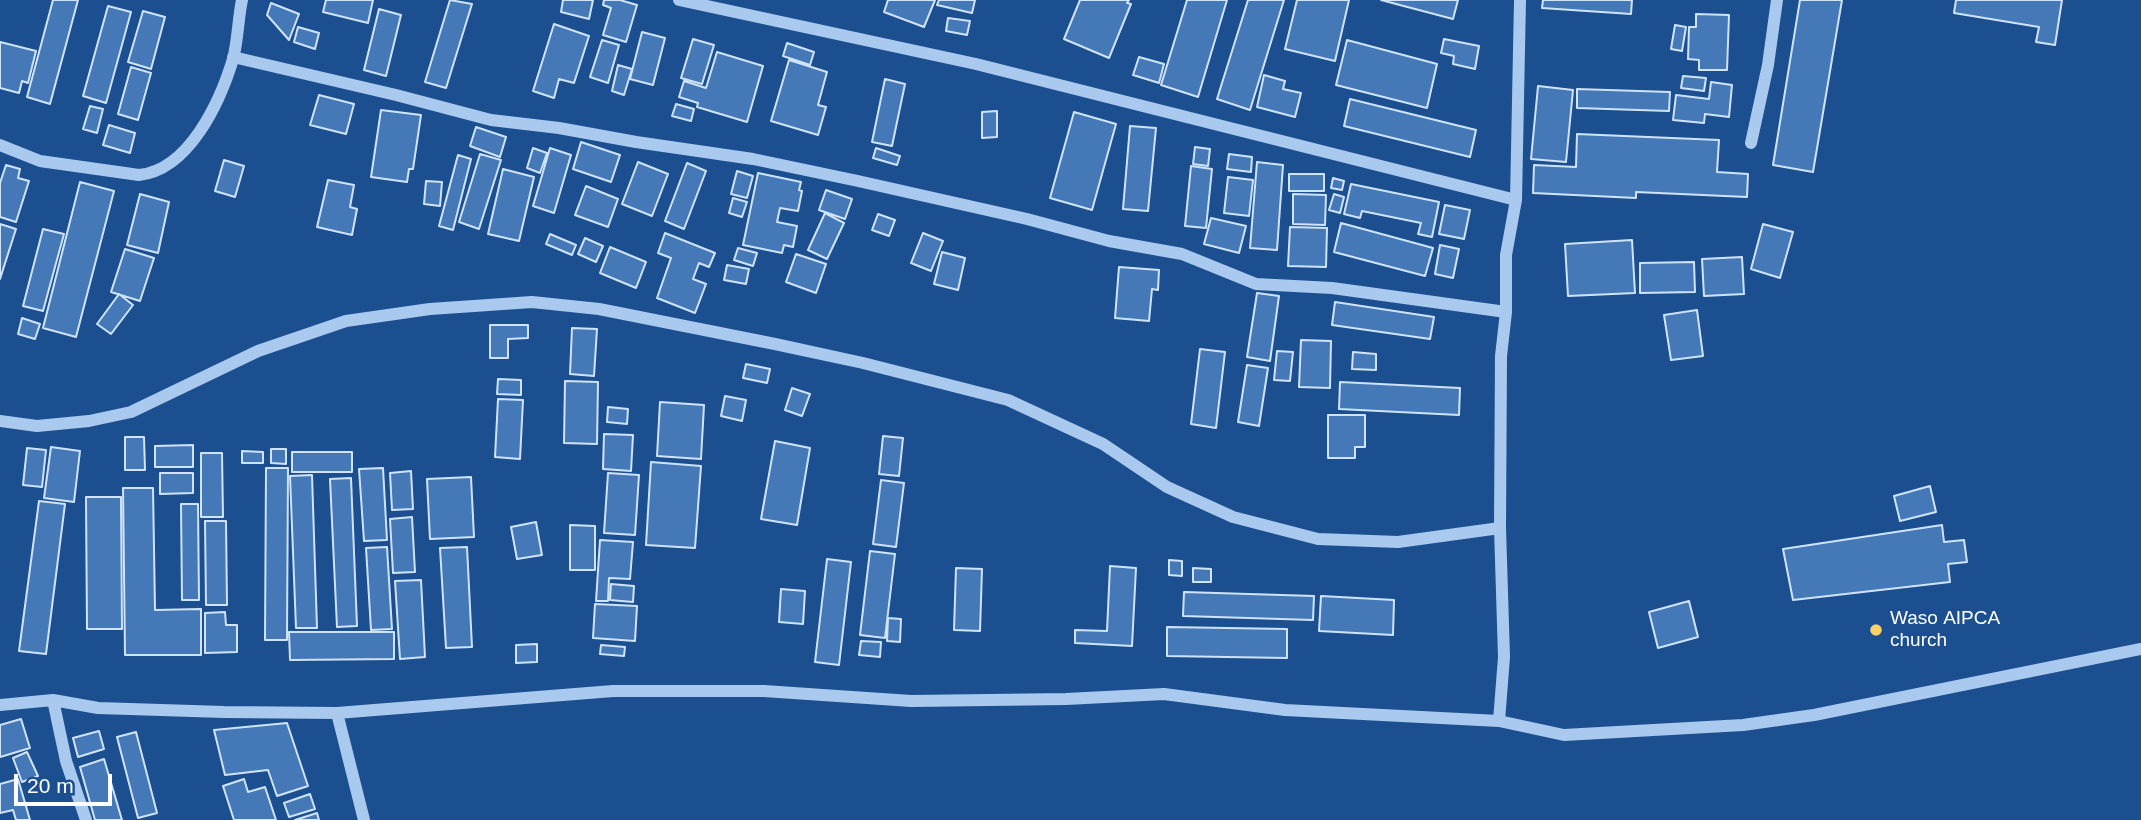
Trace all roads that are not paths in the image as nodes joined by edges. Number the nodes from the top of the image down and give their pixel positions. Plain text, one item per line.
1 (242, 0) edge
2 (679, 0) edge
3 (1520, 0) edge
4 (1777, 0) edge
5 (233, 57) junction
6 (1751, 143) dead end
7 (0, 145) edge
8 (1516, 200) junction
9 (1506, 312) junction
10 (0, 421) edge
11 (1500, 528) junction
12 (2141, 649) edge
13 (53, 700) junction
14 (0, 705) edge
15 (337, 713) junction
16 (1499, 721) junction
17 (86, 820) edge
18 (364, 820) edge

1 - 5 street
2 - 8 street
3 - 8 street
4 - 6 street
5 - 7 street
5 - 9 street
8 - 9 street
9 - 11 street
10 - 11 street
11 - 16 street
12 - 16 street
13 - 14 street
13 - 15 street
13 - 17 street
15 - 16 street
15 - 18 street

